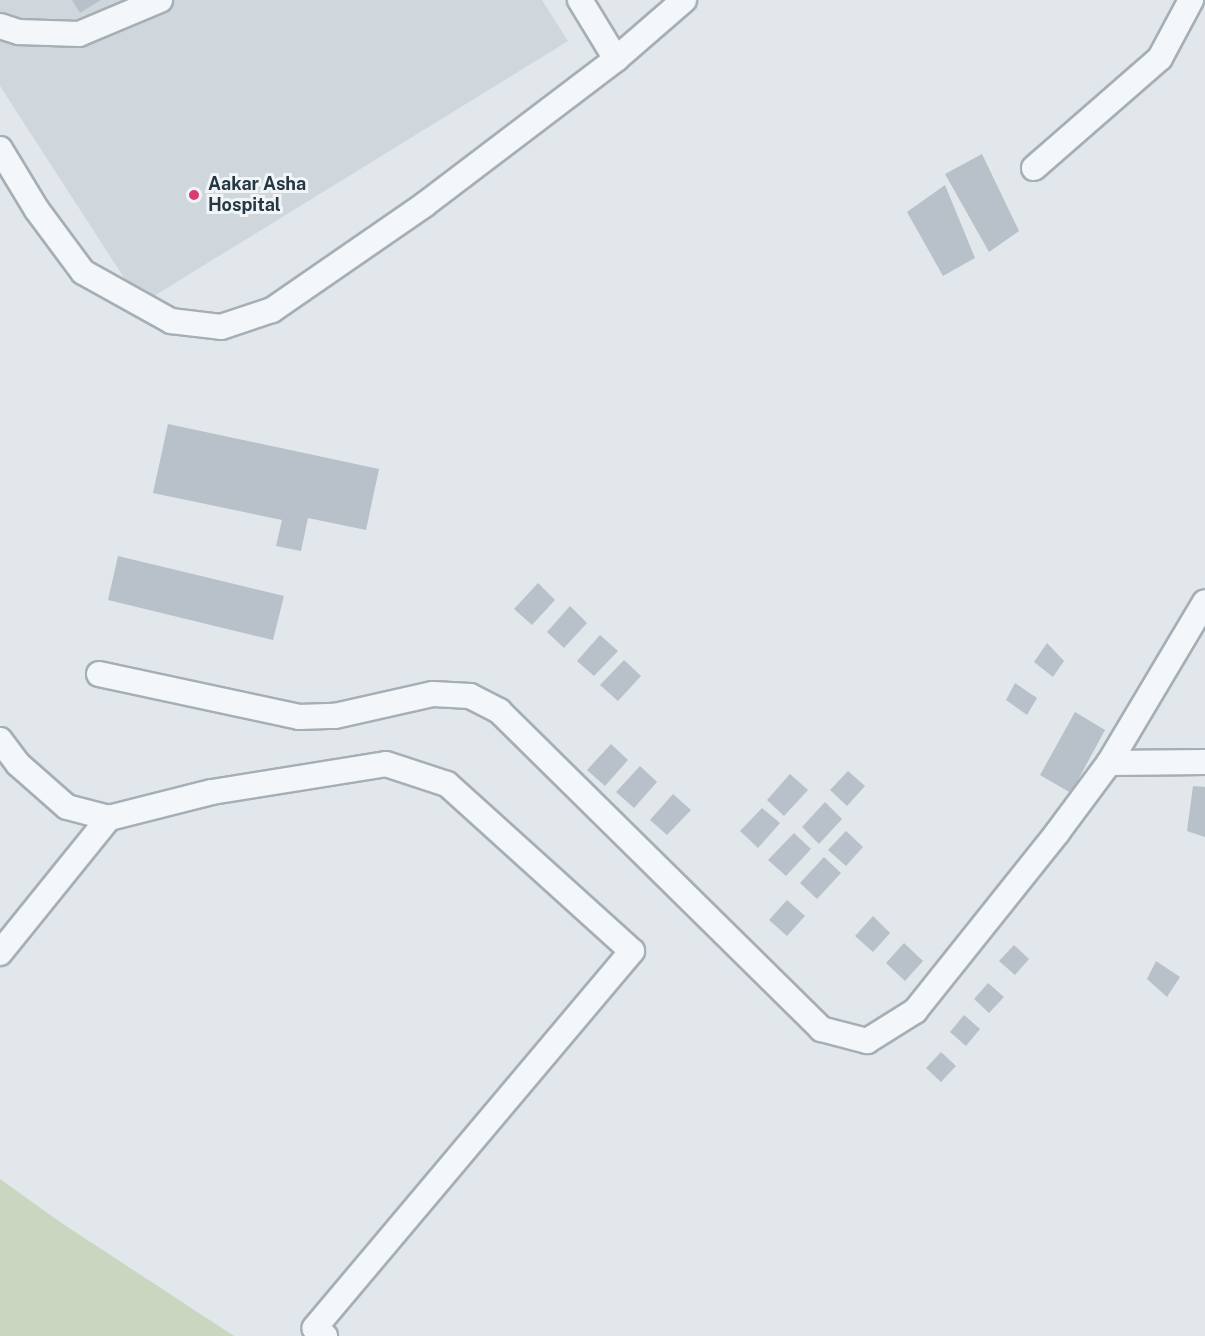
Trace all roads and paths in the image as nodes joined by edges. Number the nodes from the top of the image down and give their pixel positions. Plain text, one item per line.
1 (160, 0) edge
2 (580, 0) edge
3 (684, 0) edge
4 (1191, 0) edge
5 (0, 26) edge
6 (616, 59) junction
7 (0, 149) edge
8 (1034, 168) dead end
9 (1205, 602) edge
10 (99, 674) dead end
11 (0, 740) edge
12 (1205, 762) edge
13 (1109, 763) junction
14 (109, 818) junction
15 (0, 953) edge
16 (325, 1336) edge

1 - 5 lane
2 - 6 lane
3 - 6 lane
4 - 8 lane
6 - 7 lane
9 - 13 lane
10 - 13 lane
11 - 14 lane
12 - 13 lane
14 - 15 lane
14 - 16 lane

